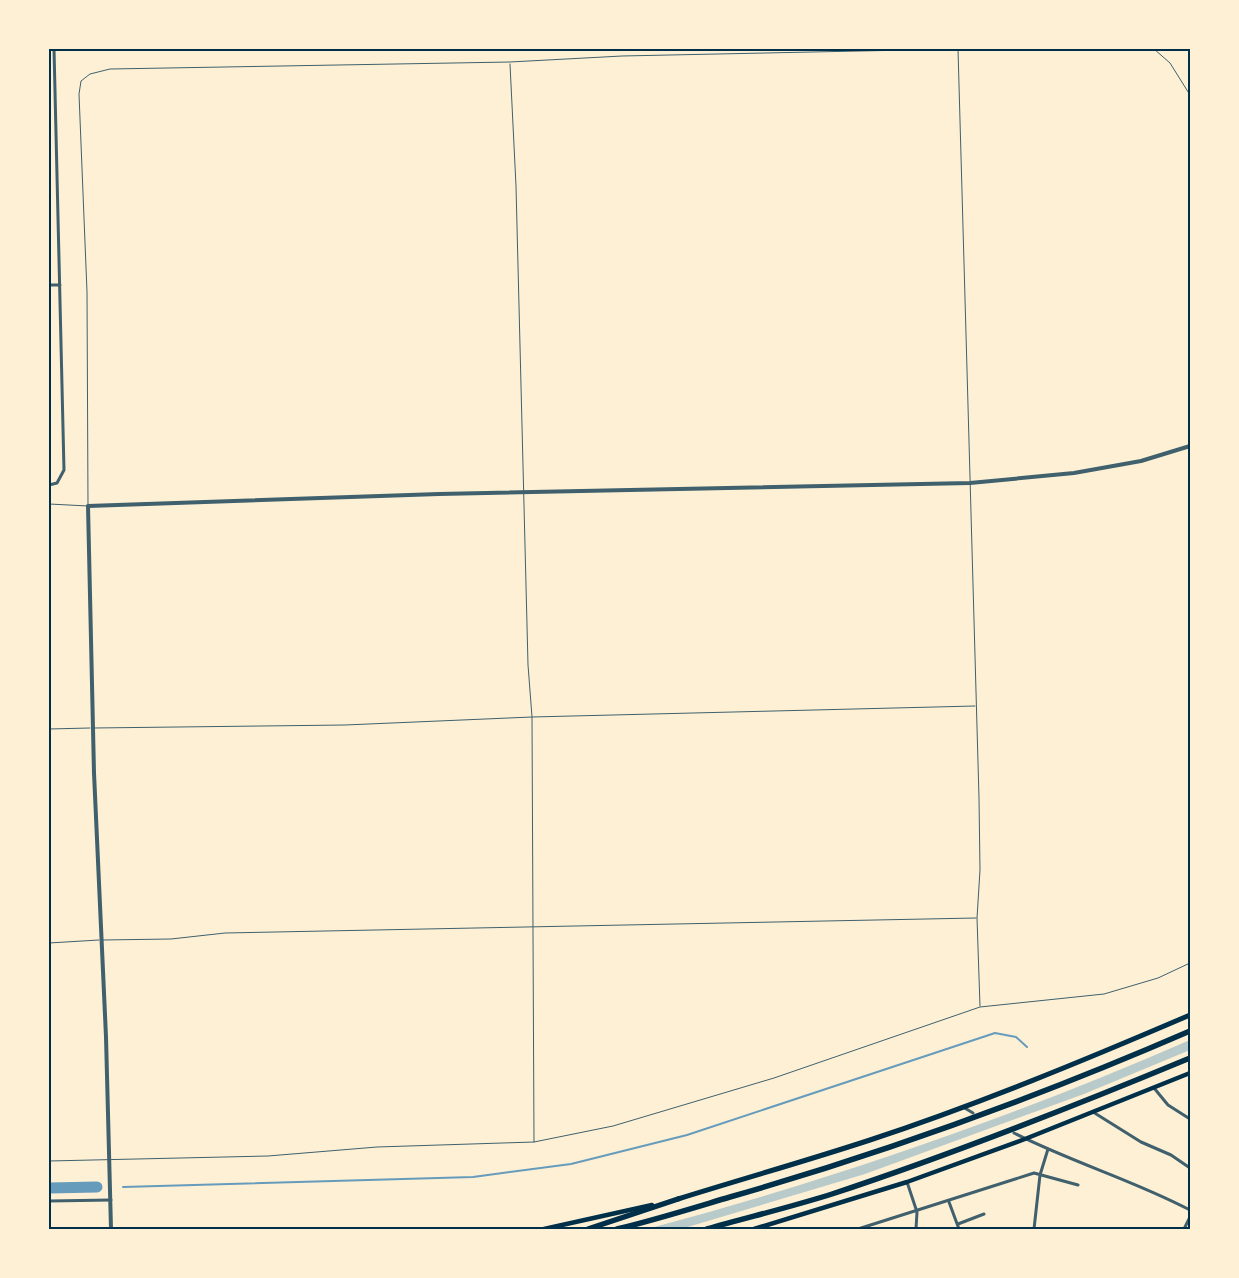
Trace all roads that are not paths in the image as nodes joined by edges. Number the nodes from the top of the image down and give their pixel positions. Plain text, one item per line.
1 (54, 49) edge
2 (957, 49) edge
3 (1154, 49) edge
4 (510, 62) junction
5 (54, 82) junction
6 (49, 83) edge
7 (1190, 95) edge
8 (49, 285) edge
9 (60, 285) junction
10 (1190, 446) edge
11 (970, 483) junction
12 (49, 485) edge
13 (524, 493) junction
14 (49, 504) edge
15 (88, 506) junction
16 (975, 706) junction
17 (532, 717) junction
18 (49, 728) edge
19 (94, 728) junction
20 (977, 918) junction
21 (534, 928) junction
22 (101, 940) junction
23 (49, 943) edge
24 (1190, 963) edge
25 (980, 1007) junction
26 (1190, 1015) edge
27 (1190, 1032) edge
28 (1190, 1058) edge
29 (1190, 1073) edge
30 (1154, 1088) junction
31 (963, 1107) junction
32 (1093, 1112) junction
33 (973, 1113) dead end
34 (1190, 1119) edge
35 (1014, 1133) dead end
36 (1026, 1139) junction
37 (534, 1142) junction
38 (1048, 1149) junction
39 (49, 1161) edge
40 (110, 1161) junction
41 (1190, 1168) edge
42 (1040, 1175) junction
43 (907, 1182) junction
44 (1078, 1185) dead end
45 (678, 1199) junction
46 (110, 1200) junction
47 (49, 1202) edge
48 (949, 1202) junction
49 (1190, 1210) edge
50 (917, 1212) junction
51 (984, 1214) dead end
52 (1190, 1217) edge
53 (958, 1224) junction
54 (111, 1229) edge
55 (544, 1229) edge
56 (588, 1229) edge
57 (617, 1229) edge
58 (707, 1229) edge
59 (754, 1229) edge
60 (858, 1229) edge
61 (916, 1229) edge
62 (959, 1229) edge
63 (1034, 1229) edge
64 (1184, 1229) edge

1 - 5 street
2 - 4 lane
2 - 11 lane
3 - 7 lane
4 - 13 lane
4 - 15 lane
5 - 6 street
5 - 9 street
8 - 9 street
9 - 12 street
10 - 11 street
11 - 13 street
11 - 16 lane
13 - 15 street
13 - 17 lane
14 - 15 lane
15 - 19 street
16 - 17 lane
16 - 20 lane
17 - 19 lane
17 - 21 lane
18 - 19 lane
19 - 22 street
20 - 21 lane
20 - 25 lane
21 - 22 lane
21 - 37 lane
22 - 23 lane
22 - 40 street
24 - 25 lane
25 - 37 lane
26 - 31 highway
27 - 57 highway
28 - 58 highway
29 - 30 main road
30 - 32 main road
30 - 34 street
31 - 33 street
31 - 45 highway
32 - 36 main road
32 - 41 street
35 - 36 street
36 - 38 street
36 - 43 main road
37 - 40 lane
38 - 42 street
38 - 49 street
39 - 40 lane
40 - 46 street
42 - 44 street
42 - 48 street
42 - 63 street
43 - 50 street
43 - 59 main road
45 - 55 main road
45 - 56 highway
46 - 47 street
46 - 54 street
48 - 50 street
48 - 53 street
50 - 60 street
50 - 61 street
51 - 53 street
52 - 64 street
53 - 62 street

